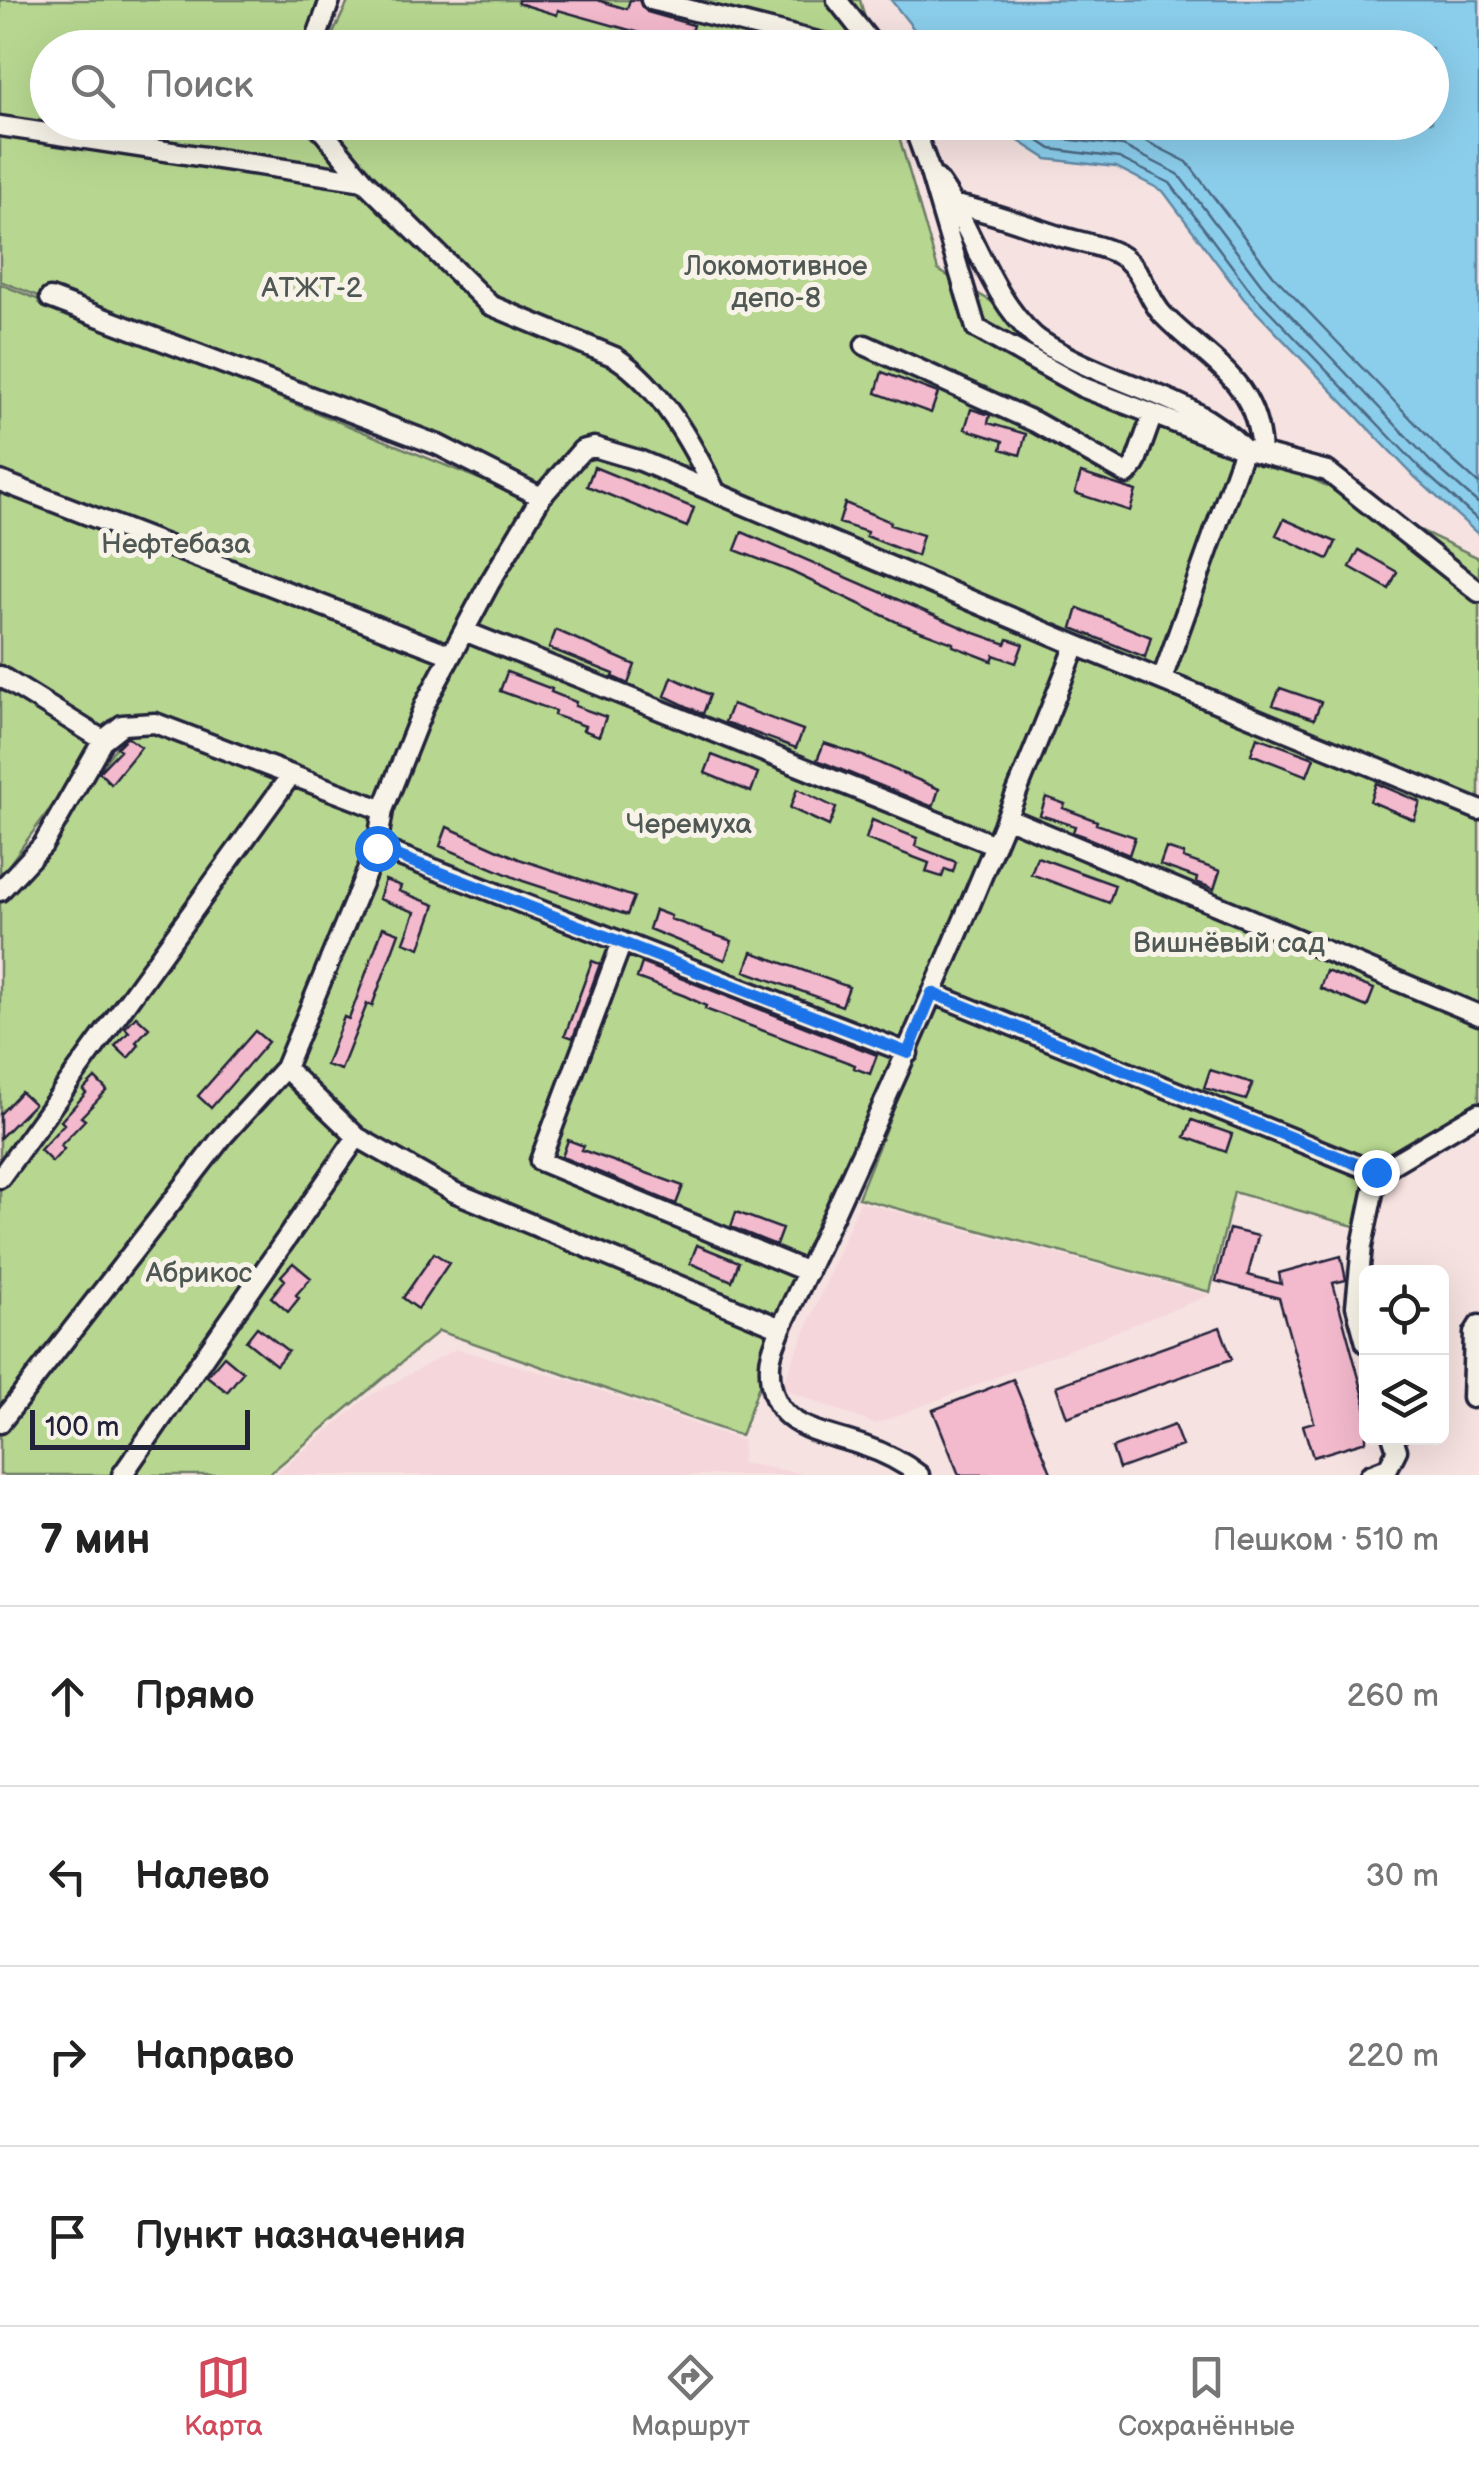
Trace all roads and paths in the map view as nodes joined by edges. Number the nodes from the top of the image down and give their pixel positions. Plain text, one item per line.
1 (330, 0) edge
2 (651, 0) edge
3 (837, 0) edge
4 (319, 30) edge
5 (770, 30) edge
6 (861, 30) edge
7 (0, 126) edge
8 (30, 131) edge
9 (93, 140) edge
10 (330, 140) edge
11 (919, 140) edge
12 (930, 169) junction
13 (364, 181) junction
14 (956, 205) junction
15 (50, 298) dead end
16 (865, 345) dead end
17 (1153, 414) junction
18 (1252, 452) junction
19 (0, 481) edge
20 (716, 493) junction
21 (541, 498) junction
22 (1479, 592) edge
23 (464, 631) junction
24 (1076, 645) junction
25 (452, 655) junction
26 (0, 676) edge
27 (1162, 679) junction
28 (103, 740) junction
29 (291, 775) junction
30 (384, 810) junction
31 (1479, 810) edge
32 (1008, 818) junction
33 (995, 845) junction
34 (377, 848) junction
35 (0, 891) edge
36 (622, 942) junction
37 (932, 993) junction
38 (1479, 1015) edge
39 (908, 1053) junction
40 (285, 1068) junction
41 (1479, 1113) edge
42 (358, 1137) junction
43 (1376, 1172) junction
44 (0, 1178) edge
45 (1360, 1265) edge
46 (808, 1272) junction
47 (1359, 1276) edge
48 (1359, 1317) edge
49 (1479, 1325) edge
50 (782, 1328) junction
51 (1472, 1398) dead end
52 (0, 1423) edge
53 (1395, 1445) edge
54 (122, 1475) edge
55 (919, 1475) edge
56 (1370, 1475) edge

1 - 4 lane
2 - 5 lane
3 - 6 lane
7 - 8 lane
9 - 13 lane
10 - 13 lane
11 - 12 lane
12 - 14 lane
12 - 17 lane
13 - 20 lane
14 - 18 lane
14 - 18 lane
15 - 21 lane
16 - 17 lane
17 - 18 lane
18 - 22 lane
18 - 27 lane
19 - 25 lane
20 - 21 lane
20 - 24 lane
21 - 23 lane
23 - 25 lane
23 - 33 lane
24 - 27 lane
24 - 32 lane
25 - 30 lane
26 - 28 lane
27 - 31 lane
28 - 29 lane
28 - 35 lane
29 - 30 lane
29 - 44 lane
30 - 34 lane
32 - 33 lane
32 - 38 lane
33 - 37 lane
34 - 36 lane
34 - 40 lane
36 - 39 lane
36 - 46 lane
37 - 39 lane
37 - 43 lane
39 - 46 lane
40 - 42 lane
40 - 52 lane
41 - 43 lane
42 - 50 lane
42 - 54 lane
43 - 45 lane
46 - 50 lane
47 - 48 lane
49 - 51 lane
50 - 55 lane
53 - 56 lane

